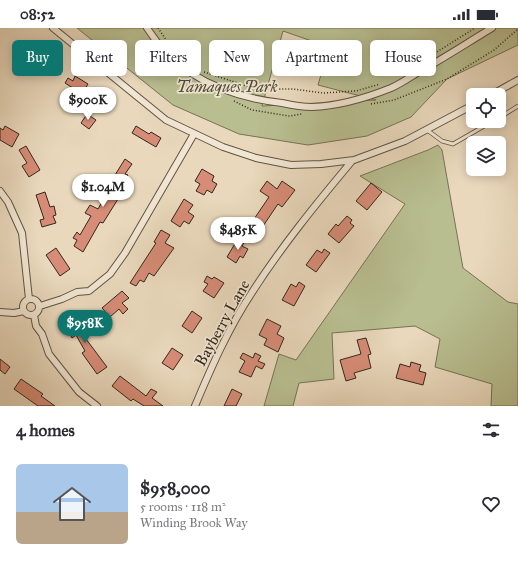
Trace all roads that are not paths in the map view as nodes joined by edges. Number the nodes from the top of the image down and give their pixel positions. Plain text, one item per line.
1 (53, 28) edge
2 (147, 28) edge
3 (492, 28) edge
4 (518, 80) edge
5 (504, 88) edge
6 (518, 106) edge
7 (466, 109) edge
8 (506, 114) edge
9 (481, 128) edge
10 (427, 130) junction
11 (194, 134) junction
12 (352, 161) junction
13 (0, 191) edge
14 (29, 299) junction
15 (40, 306) junction
16 (24, 311) junction
17 (0, 312) edge
18 (34, 315) junction
19 (97, 406) edge
20 (194, 406) edge

1 - 11 street
2 - 3 street
4 - 5 street
6 - 8 lane
7 - 10 street
9 - 10 lane
10 - 12 street
11 - 12 street
11 - 15 street
12 - 20 street, Bayberry Lane
13 - 14 street
14 - 15 street
14 - 16 street
15 - 18 street
16 - 17 street
16 - 18 street
18 - 19 street

